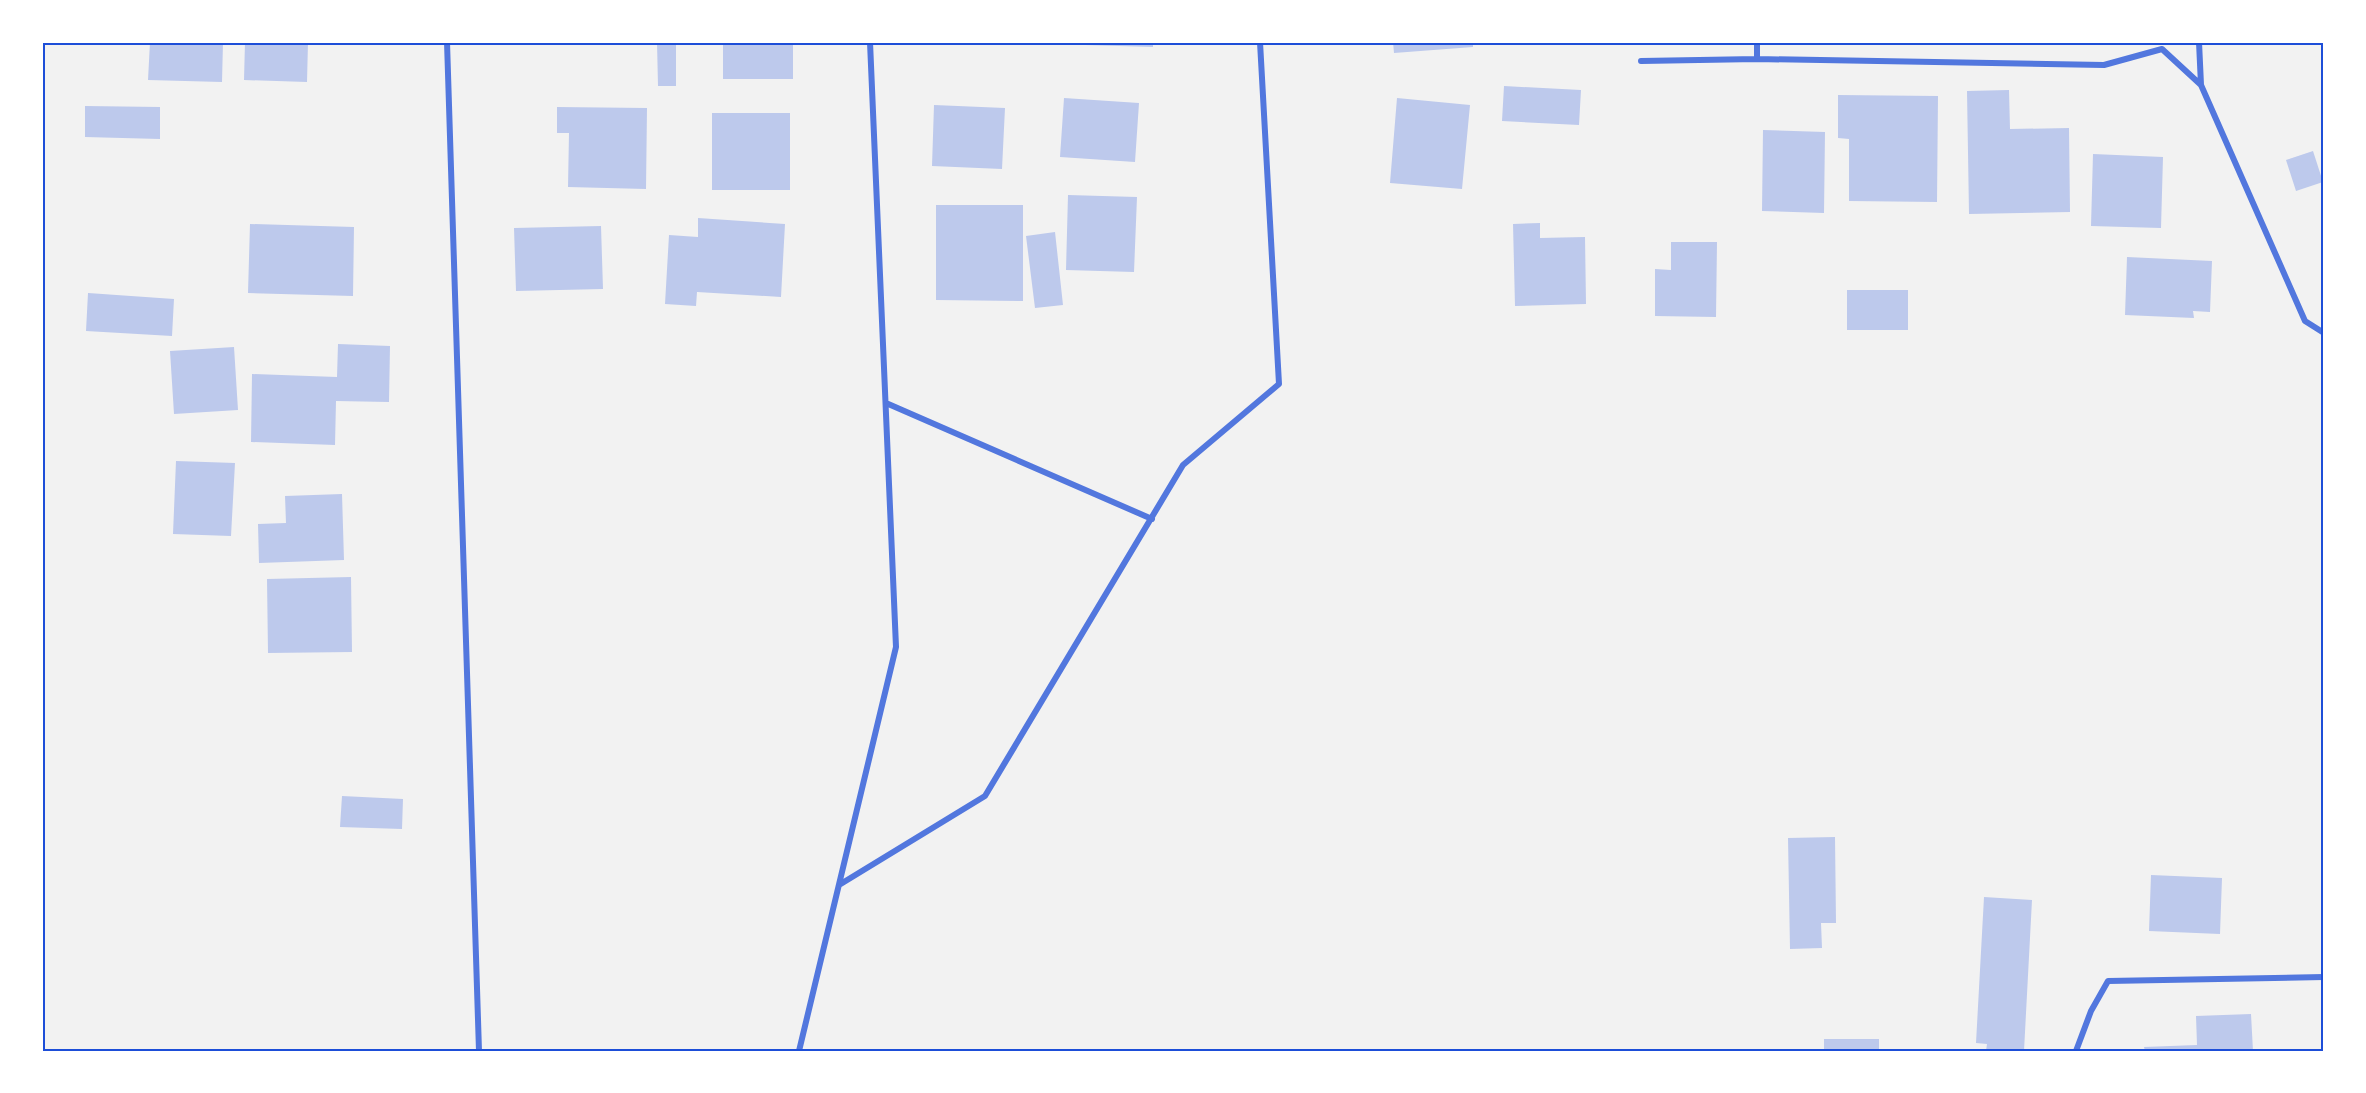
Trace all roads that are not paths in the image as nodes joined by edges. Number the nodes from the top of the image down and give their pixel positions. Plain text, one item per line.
1 (447, 42) edge
2 (870, 42) edge
3 (1260, 42) edge
4 (1757, 42) edge
5 (2199, 42) edge
6 (1758, 59) junction
7 (1641, 61) dead end
8 (2201, 85) junction
9 (2324, 333) edge
10 (886, 403) junction
11 (1152, 519) junction
12 (839, 885) junction
13 (2324, 977) edge
14 (42, 1044) edge
15 (42, 1051) edge
16 (479, 1051) edge
17 (799, 1051) edge
18 (2076, 1051) edge

1 - 16 street
2 - 10 street
3 - 11 street
4 - 6 street
5 - 8 street
6 - 7 street
6 - 8 street
8 - 9 street
10 - 11 street
10 - 12 street
11 - 12 street
12 - 17 street
13 - 18 street
14 - 15 street

